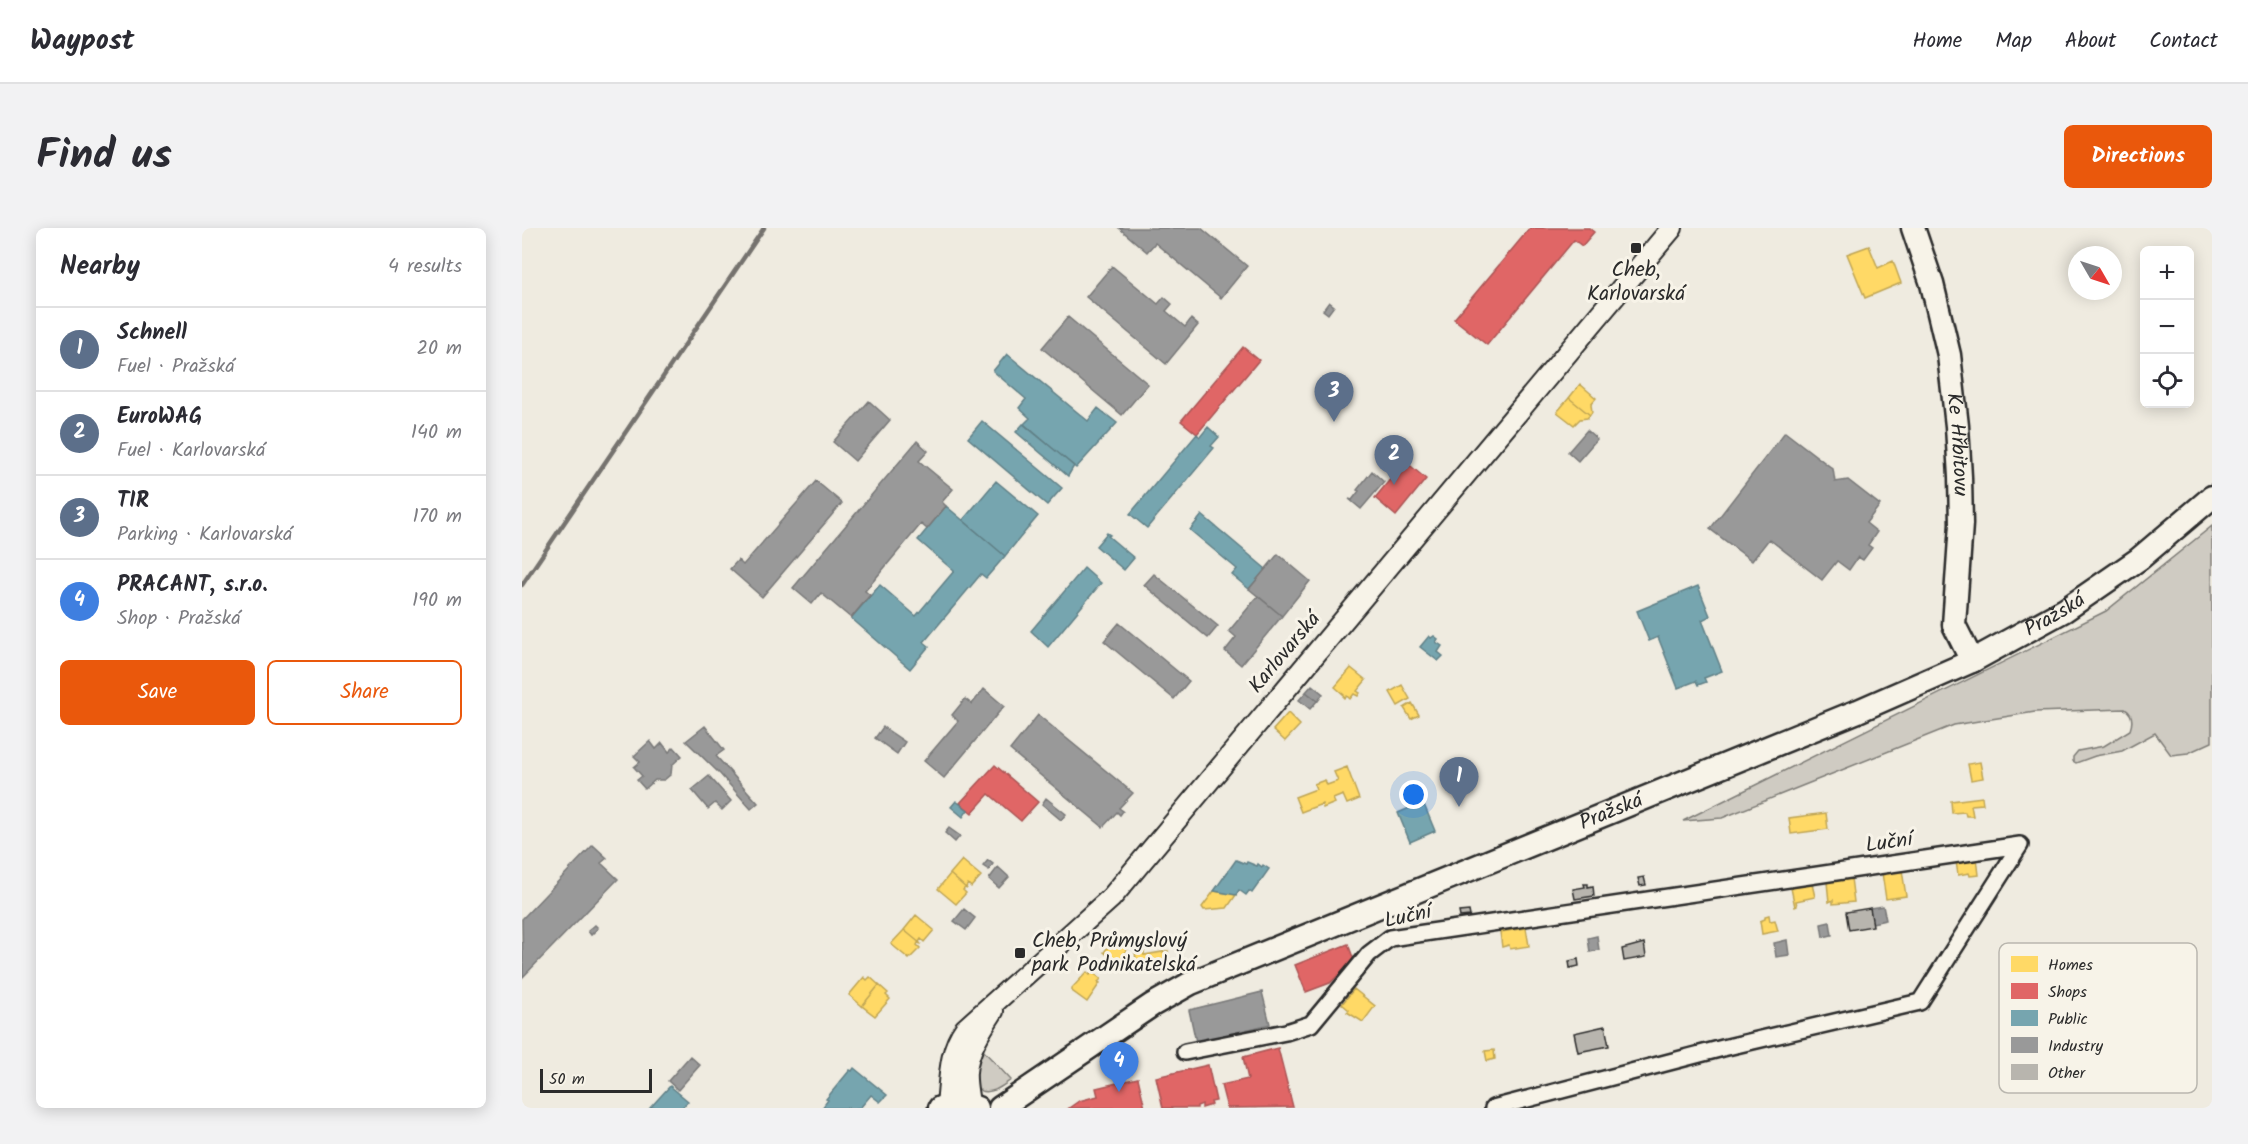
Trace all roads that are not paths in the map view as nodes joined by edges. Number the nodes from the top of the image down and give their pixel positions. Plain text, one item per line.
1 (1672, 228) edge
2 (1913, 228) edge
3 (2212, 497) edge
4 (1972, 661) junction
5 (1185, 1052) dead end
6 (958, 1106) edge
7 (1000, 1108) edge
8 (1493, 1108) edge

1 - 6 street, Karlovarská
2 - 4 main road, Ke Hřbitovu
3 - 4 main road, Pražská
4 - 7 main road, Pražská
5 - 8 street, Luční

